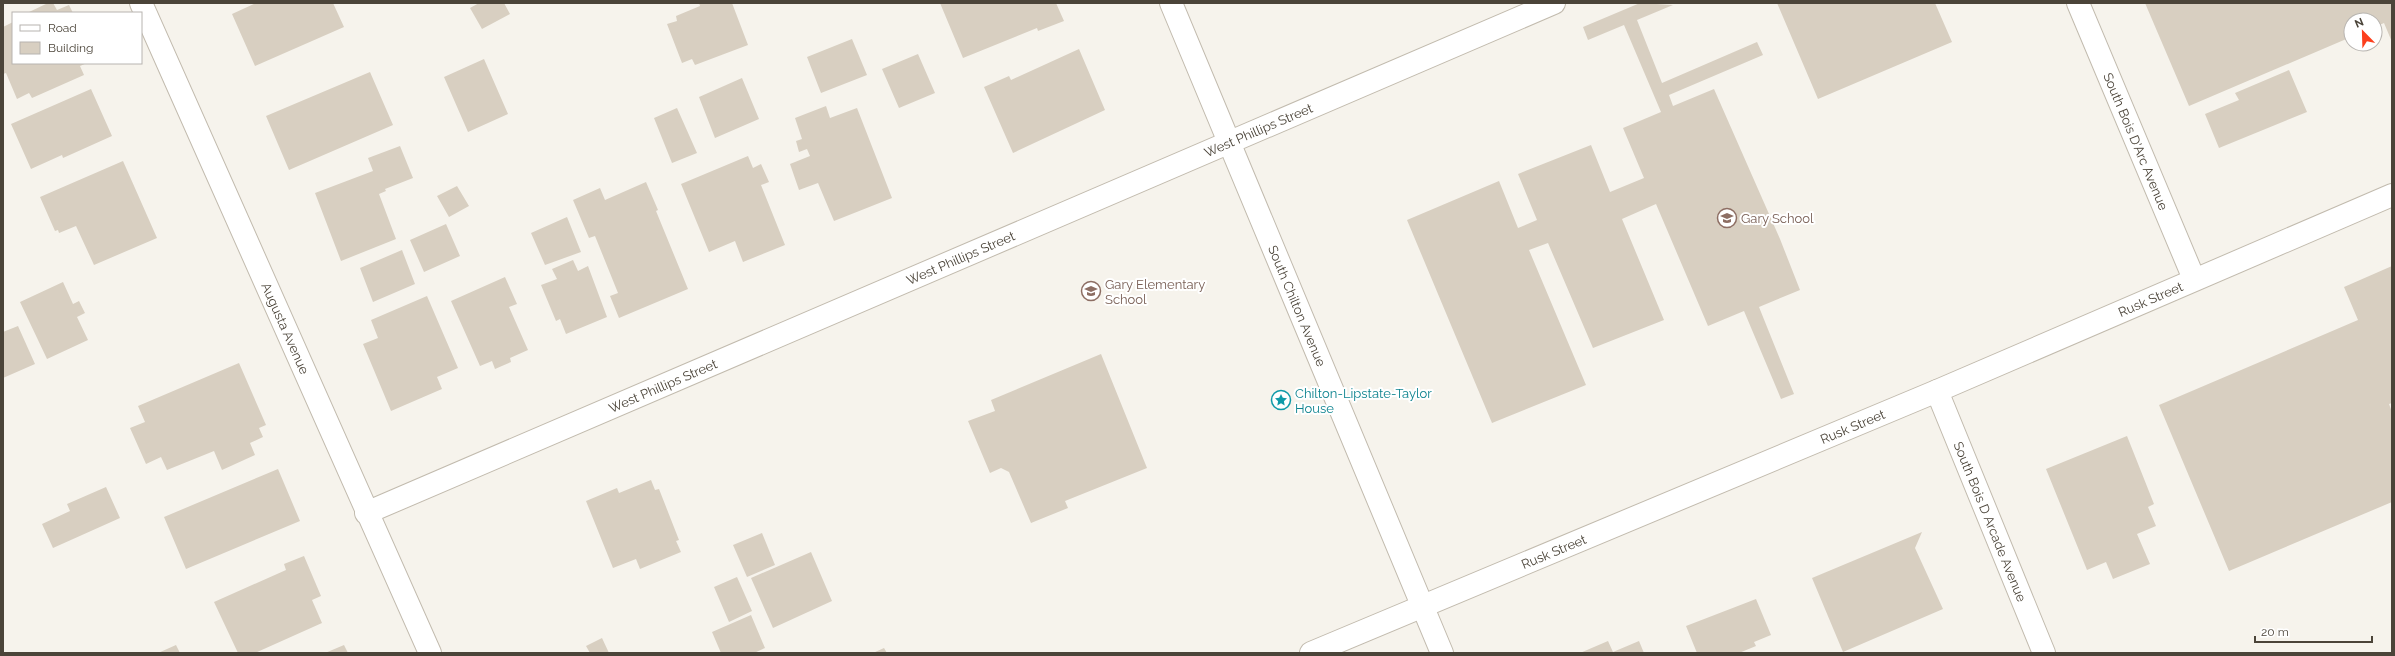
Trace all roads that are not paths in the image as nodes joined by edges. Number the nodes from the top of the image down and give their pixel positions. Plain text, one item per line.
1 (141, 3) edge
2 (1171, 3) edge
3 (1554, 3) edge
4 (2078, 3) edge
5 (1230, 144) junction
6 (2392, 195) edge
7 (2194, 279) junction
8 (1937, 391) junction
9 (366, 512) junction
10 (1422, 606) junction
11 (430, 653) edge
12 (1311, 653) edge
13 (1442, 653) edge
14 (2044, 653) edge

1 - 9 street, Augusta Avenue
2 - 5 street, South Chilton Avenue
3 - 5 street, West Phillips Street
4 - 7 street, South Bois D'Arc Avenue
5 - 9 street, West Phillips Street
5 - 10 street, South Chilton Avenue
6 - 7 street, Rusk Street
7 - 8 street, Rusk Street
8 - 10 street, Rusk Street
8 - 14 street, South Bois D Arcade Avenue
9 - 11 street, Augusta Avenue
10 - 12 street, Rusk Street
10 - 13 street, South Chilton Avenue

